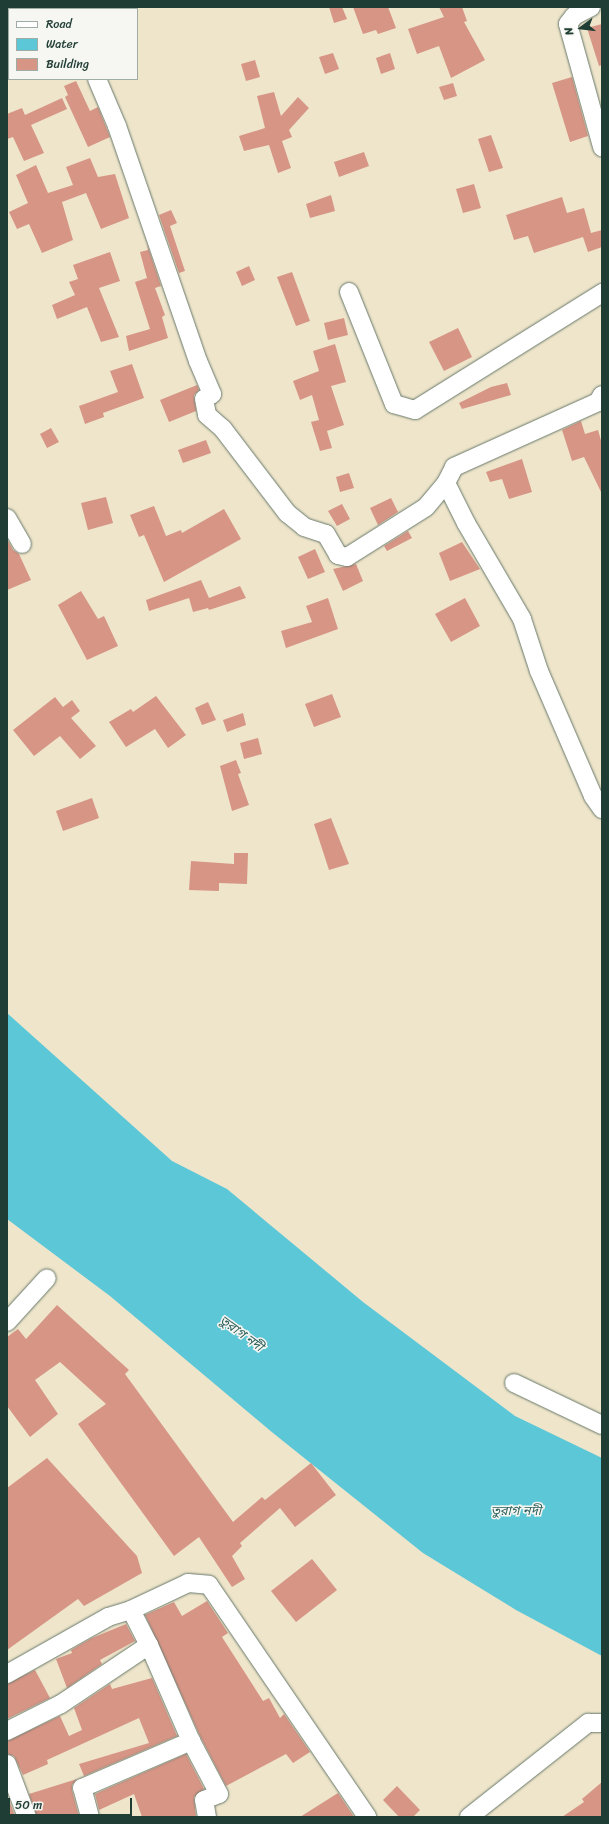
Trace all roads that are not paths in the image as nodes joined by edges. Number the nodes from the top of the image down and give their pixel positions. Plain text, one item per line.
1 (591, 7) edge
2 (97, 80) edge
3 (602, 147) edge
4 (349, 292) dead end
5 (602, 293) edge
6 (602, 395) edge
7 (446, 483) junction
8 (7, 518) edge
9 (22, 544) dead end
10 (602, 809) edge
11 (47, 1278) dead end
12 (7, 1322) edge
13 (514, 1383) dead end
14 (602, 1425) edge
15 (131, 1610) junction
16 (149, 1645) junction
17 (7, 1674) edge
18 (602, 1723) edge
19 (7, 1731) edge
20 (191, 1741) junction
21 (7, 1764) edge
22 (26, 1817) edge
23 (90, 1817) edge
24 (207, 1817) edge
25 (367, 1817) edge
26 (469, 1817) edge

1 - 3 street
2 - 7 street
4 - 5 street
6 - 7 street
7 - 10 street
8 - 9 street
11 - 12 street
13 - 14 street
15 - 16 street
15 - 17 street
15 - 25 street
16 - 19 street
16 - 20 street
18 - 26 street
20 - 23 street
20 - 24 street
21 - 22 street

